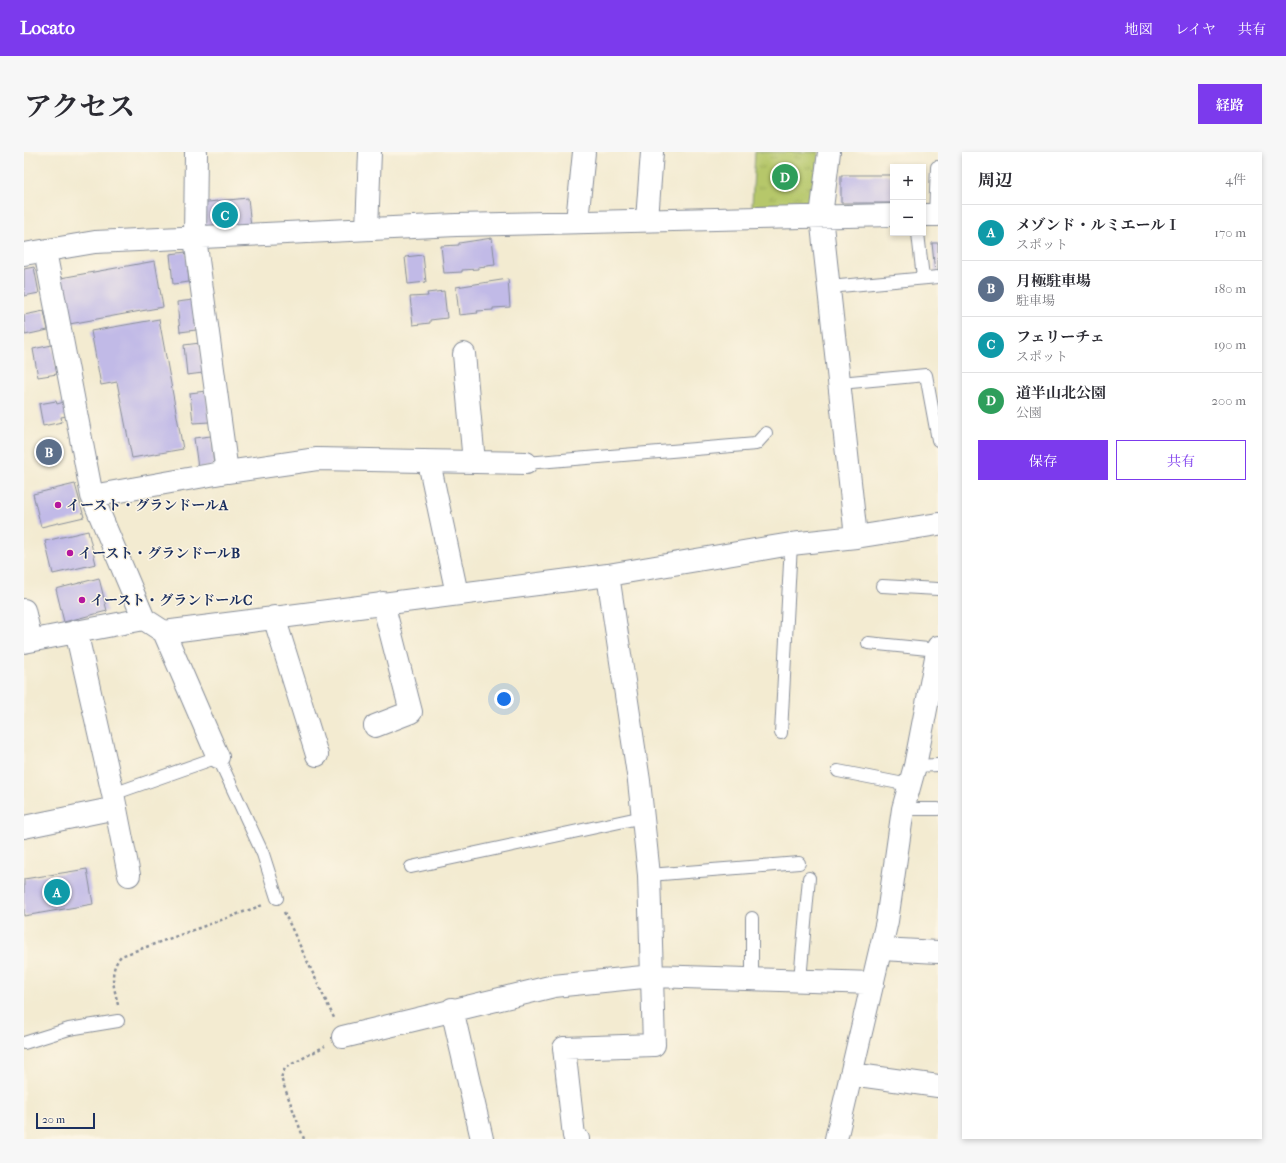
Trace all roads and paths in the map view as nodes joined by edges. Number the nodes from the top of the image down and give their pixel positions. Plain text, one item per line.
1 (196, 152) edge
2 (370, 152) edge
3 (584, 152) edge
4 (652, 152) edge
5 (829, 152) edge
6 (936, 167) dead end
7 (890, 215) edge
8 (932, 215) edge
9 (821, 216) junction
10 (647, 220) junction
11 (576, 221) junction
12 (367, 229) junction
13 (918, 236) edge
14 (195, 238) junction
15 (45, 251) junction
16 (24, 254) edge
17 (938, 277) edge
18 (923, 278) junction
19 (828, 287) junction
20 (464, 354) dead end
21 (840, 383) junction
22 (766, 433) dead end
23 (938, 440) edge
24 (429, 462) junction
25 (474, 462) junction
26 (526, 463) joint
27 (227, 472) junction
28 (92, 496) junction
29 (938, 524) edge
30 (856, 538) junction
31 (791, 544) junction
32 (608, 575) junction
33 (882, 586) dead end
34 (938, 589) edge
35 (457, 594) junction
36 (383, 603) junction
37 (24, 610) edge
38 (274, 617) junction
39 (144, 619) junction
40 (76, 631) junction
41 (164, 632) junction
42 (27, 641) edge
43 (868, 643) dead end
44 (938, 649) edge
45 (933, 703) edge
46 (375, 726) dead end
47 (781, 733) dead end
48 (317, 755) dead end
49 (218, 756) junction
50 (938, 766) edge
51 (838, 771) dead end
52 (912, 775) junction
53 (114, 801) junction
54 (903, 809) junction
55 (938, 809) edge
56 (643, 817) junction
57 (24, 827) edge
58 (799, 863) dead end
59 (411, 867) dead end
60 (130, 875) dead end
61 (649, 875) junction
62 (809, 878) dead end
63 (277, 898) junction
64 (752, 918) dead end
65 (881, 949) junction
66 (938, 952) edge
67 (653, 976) junction
68 (752, 978) junction
69 (800, 980) junction
70 (873, 983) junction
71 (452, 1009) junction
72 (118, 1021) joint
73 (343, 1036) junction
74 (24, 1043) edge
75 (852, 1074) junction
76 (938, 1086) edge
77 (570, 1138) edge
78 (304, 1139) edge
79 (482, 1139) edge
80 (836, 1139) edge

1 - 14 street
2 - 12 street
3 - 11 street
4 - 10 street
5 - 9 street
6 - 8 lane
7 - 9 street
9 - 10 street
9 - 19 street
10 - 11 street
11 - 12 street
12 - 14 street
13 - 18 lane
14 - 15 street
14 - 27 street
15 - 16 street
15 - 28 street
17 - 18 lane
18 - 19 lane
19 - 21 street
20 - 25 street
21 - 23 lane
21 - 30 street
22 - 26 lane
24 - 25 street
24 - 27 street
24 - 35 street
25 - 26 street
27 - 28 street
28 - 39 street
29 - 30 street
30 - 31 street
31 - 32 street
31 - 47 lane
32 - 35 street
32 - 56 street
33 - 34 lane
35 - 36 street
36 - 38 street
36 - 46 street
37 - 42 street
38 - 41 street
38 - 48 street
39 - 40 street
39 - 41 street
40 - 42 street
40 - 53 street
41 - 49 street
43 - 44 lane
44 - 45 street
45 - 52 street
49 - 53 lane
49 - 63 lane
50 - 52 lane
51 - 52 lane
52 - 54 street
53 - 57 street
53 - 60 street
54 - 55 lane
54 - 65 street
56 - 59 lane
56 - 61 street
58 - 61 lane
61 - 67 street
62 - 69 lane
63 - 72 path
63 - 73 path
64 - 68 lane
65 - 66 street
65 - 70 street
67 - 68 street
67 - 71 street
67 - 77 street
68 - 69 street
69 - 70 street
70 - 75 street
71 - 73 street
71 - 79 street
72 - 74 lane
73 - 78 path
75 - 76 street
75 - 80 street

